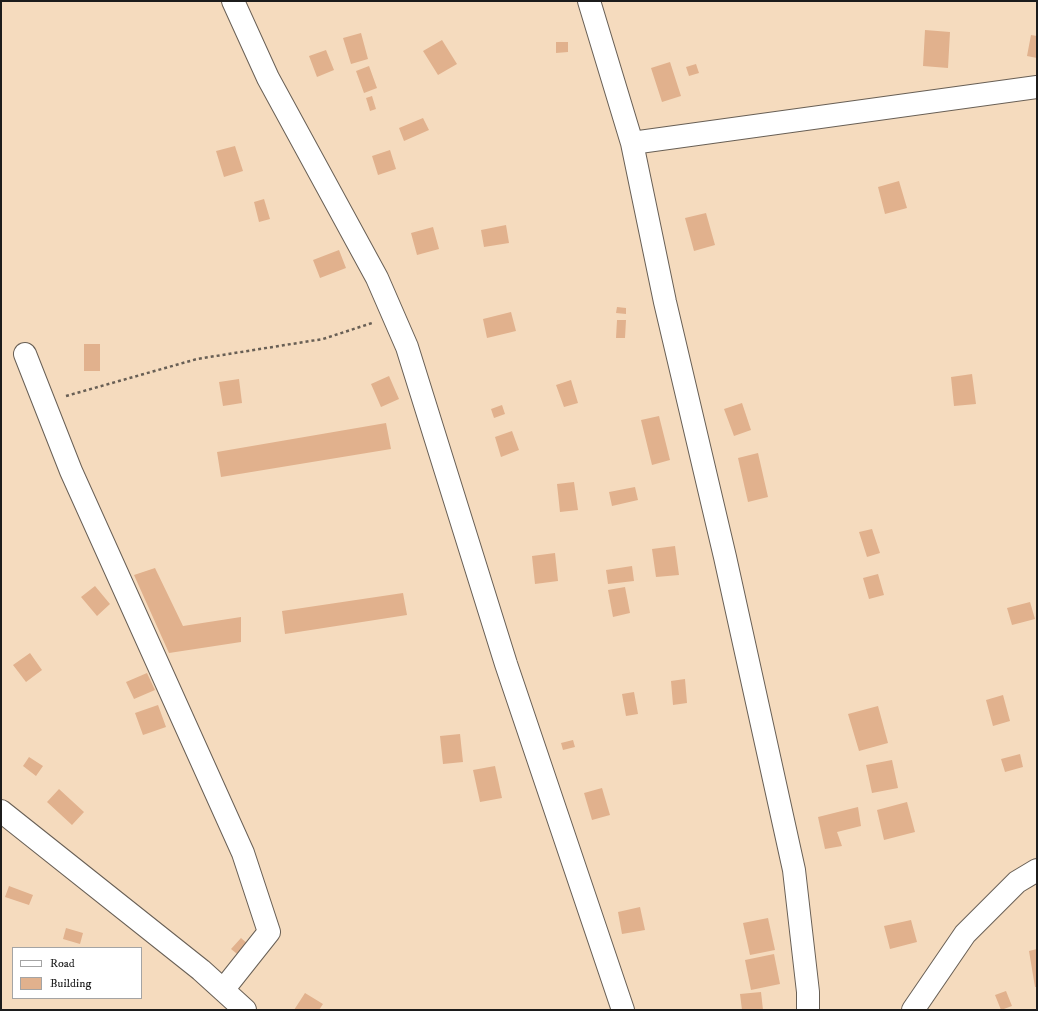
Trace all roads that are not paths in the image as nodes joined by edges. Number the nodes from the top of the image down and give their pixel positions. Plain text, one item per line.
1 (233, 1) edge
2 (590, 1) edge
3 (1037, 87) edge
4 (632, 143) junction
5 (26, 354) dead end
6 (1, 812) edge
7 (1037, 870) edge
8 (223, 990) junction
9 (246, 1010) edge
10 (623, 1010) edge
11 (808, 1010) edge
12 (913, 1010) edge

1 - 10 street
2 - 4 street
3 - 4 street
4 - 11 street
5 - 8 street
6 - 8 street
7 - 12 street
8 - 9 street

